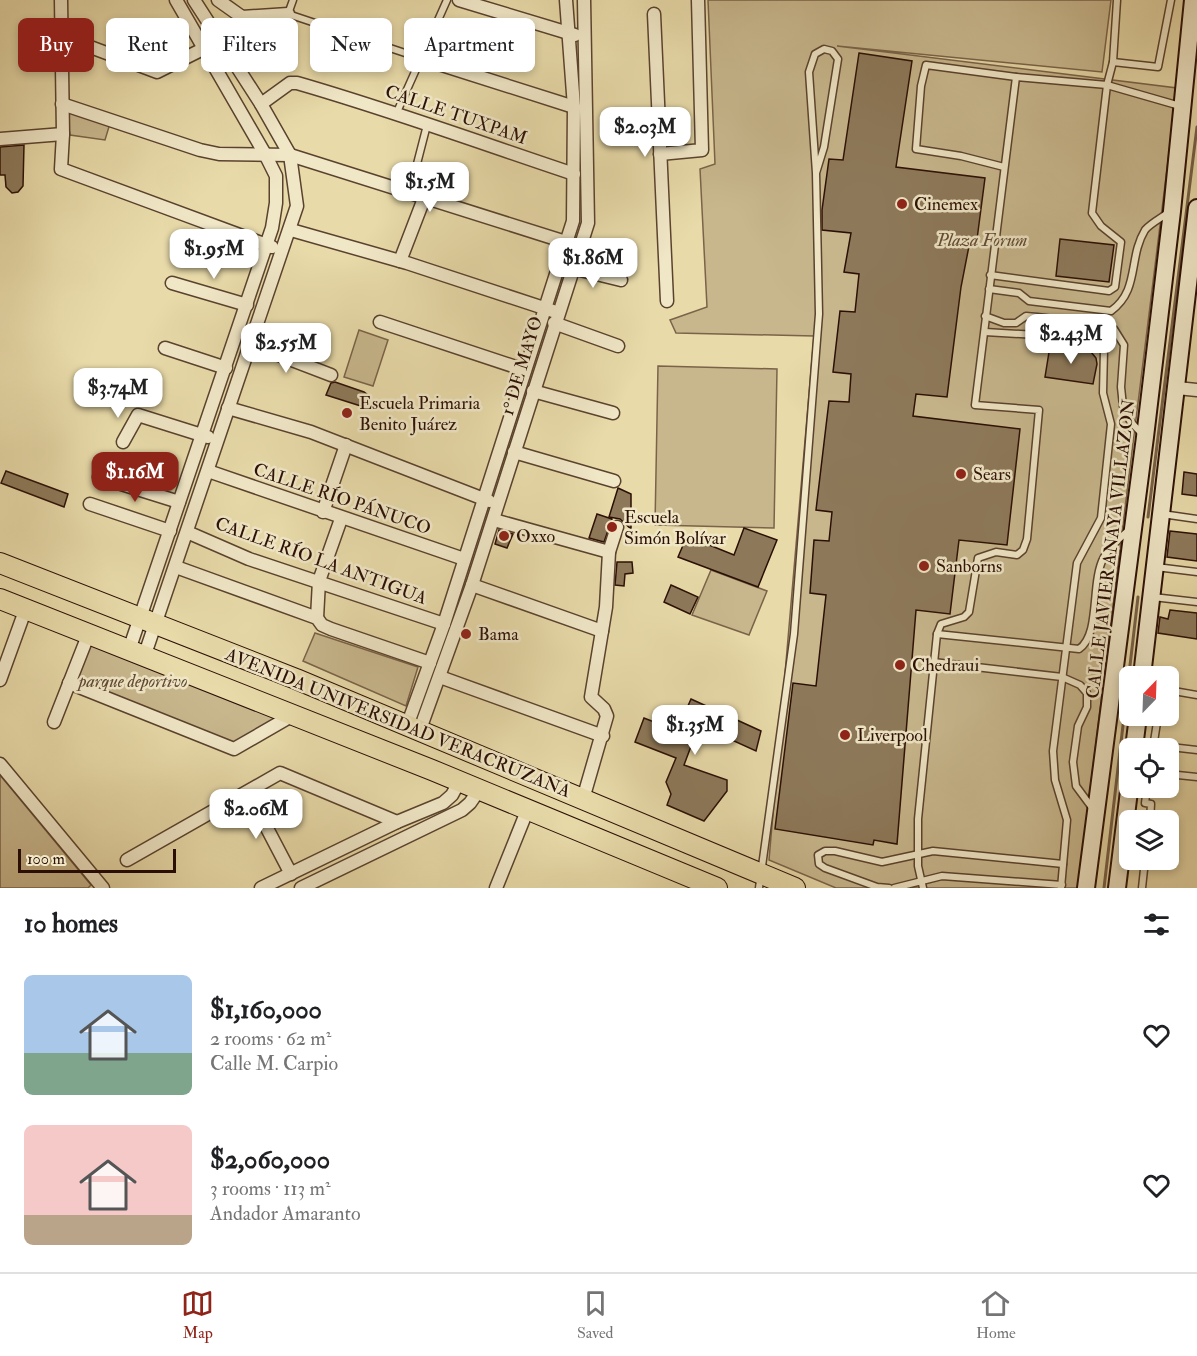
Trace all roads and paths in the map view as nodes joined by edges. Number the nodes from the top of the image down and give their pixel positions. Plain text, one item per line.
1 (61, 0) edge
2 (176, 0) edge
3 (194, 0) edge
4 (218, 0) edge
5 (293, 0) edge
6 (447, 0) edge
7 (459, 0) edge
8 (566, 0) edge
9 (584, 0) edge
10 (698, 0) edge
11 (1117, 0) edge
12 (1171, 0) edge
13 (1193, 0) edge
14 (288, 14) junction
15 (654, 14) dead end
16 (242, 17) joint
17 (61, 18) edge
18 (205, 18) edge
19 (437, 18) edge
20 (568, 35) junction
21 (585, 35) junction
22 (201, 41) edge
23 (94, 48) edge
24 (201, 50) edge
25 (404, 51) edge
26 (1113, 62) junction
27 (62, 72) edge
28 (219, 72) edge
29 (240, 72) edge
30 (410, 72) edge
31 (467, 72) edge
32 (1017, 77) junction
33 (1191, 77) edge
34 (1107, 85) junction
35 (62, 104) junction
36 (261, 104) junction
37 (1181, 106) junction
38 (574, 107) junction
39 (397, 112) junction
40 (427, 125) junction
41 (63, 134) junction
42 (0, 139) edge
43 (660, 153) junction
44 (265, 154) junction
45 (290, 155) junction
46 (1004, 167) junction
47 (816, 173) junction
48 (574, 174) junction
49 (410, 191) junction
50 (424, 196) junction
51 (1197, 208) edge
52 (1172, 211) junction
53 (291, 230) junction
54 (566, 242) junction
55 (267, 245) junction
56 (579, 246) junction
57 (282, 250) junction
58 (400, 261) junction
59 (572, 268) junction
60 (990, 275) junction
61 (621, 280) dead end
62 (172, 283) dead end
63 (1115, 287) junction
64 (989, 290) junction
65 (1127, 294) junction
66 (667, 301) dead end
67 (247, 305) junction
68 (552, 314) junction
69 (984, 316) junction
70 (380, 322) dead end
71 (985, 332) junction
72 (250, 344) junction
73 (618, 346) dead end
74 (165, 348) dead end
75 (225, 368) junction
76 (525, 370) junction
77 (332, 375) dead end
78 (1177, 388) junction
79 (1197, 390) edge
80 (533, 392) junction
81 (228, 408) junction
82 (613, 413) dead end
83 (202, 434) junction
84 (1145, 437) junction
85 (218, 440) junction
86 (123, 442) dead end
87 (346, 445) junction
88 (514, 452) junction
89 (208, 471) junction
90 (99, 477) dead end
91 (614, 480) dead end
92 (484, 499) junction
93 (179, 502) junction
94 (90, 504) dead end
95 (498, 504) junction
96 (323, 512) junction
97 (341, 519) junction
98 (1197, 519) edge
99 (494, 520) junction
100 (1161, 521) junction
101 (1134, 525) junction
102 (617, 526) dead end
103 (170, 531) junction
104 (187, 532) junction
105 (610, 550) junction
106 (464, 559) junction
107 (0, 563) edge
108 (176, 567) junction
109 (1197, 572) edge
110 (319, 581) junction
111 (1127, 582) junction
112 (1154, 582) junction
113 (472, 585) junction
114 (0, 598) edge
115 (1197, 602) edge
116 (26, 608) junction
117 (317, 618) junction
118 (148, 623) junction
119 (444, 624) junction
120 (603, 631) junction
121 (89, 633) junction
122 (937, 634) junction
123 (1065, 648) junction
124 (137, 653) junction
125 (933, 662) junction
126 (430, 663) junction
127 (1143, 666) edge
128 (440, 677) junction
129 (1062, 677) junction
130 (0, 680) edge
131 (69, 683) junction
132 (1179, 692) edge
133 (1197, 695) edge
134 (292, 715) junction
135 (54, 722) dead end
136 (413, 729) junction
137 (603, 736) junction
138 (456, 749) junction
139 (1179, 749) edge
140 (1197, 750) edge
141 (0, 764) edge
142 (432, 770) junction
143 (1179, 775) edge
144 (1197, 777) edge
145 (470, 781) junction
146 (248, 792) junction
147 (1146, 798) edge
148 (583, 799) junction
149 (1151, 810) edge
150 (527, 811) junction
151 (1098, 816) junction
152 (397, 822) junction
153 (918, 854) junction
154 (127, 860) dead end
155 (1063, 864) junction
156 (1120, 870) edge
157 (1144, 870) edge
158 (291, 874) junction
159 (921, 880) junction
160 (760, 881) edge
161 (692, 883) edge
162 (318, 884) edge
163 (1061, 887) edge
164 (103, 888) edge
165 (261, 888) edge
166 (301, 888) edge
167 (496, 888) edge
168 (717, 888) edge
169 (795, 888) edge
170 (889, 888) edge
171 (894, 888) edge
172 (923, 888) edge
173 (1086, 888) edge
174 (1117, 888) edge
175 (1142, 888) edge

1 - 17 street
2 - 22 street
3 - 18 street
4 - 16 street
5 - 14 lane
6 - 19 lane
7 - 20 street
8 - 20 street, 1° DE MAYO
9 - 21 street, 1° DE MAYO
10 - 43 street
11 - 26 lane
12 - 26 lane
13 - 33 street, CALLE JAVIER ANAYA VILLAZON
14 - 16 street
14 - 25 lane
15 - 43 street
20 - 21 street
20 - 38 street, 1° DE MAYO
21 - 56 street, 1° DE MAYO
23 - 24 street
26 - 34 lane
27 - 35 street
28 - 44 street
29 - 36 street
30 - 39 lane
31 - 38 street
32 - 34 lane
32 - 46 lane
32 - 46 lane
33 - 37 street, CALLE JAVIER ANAYA VILLAZON
34 - 37 lane
34 - 63 lane
35 - 41 street
35 - 44 street
36 - 39 street, CALLE TUXPAM
36 - 45 street
37 - 52 street, CALLE JAVIER ANAYA VILLAZON
38 - 48 street, 1° DE MAYO
39 - 40 street, CALLE TUXPAM
40 - 48 street, CALLE TUXPAM
40 - 49 lane
41 - 42 street
41 - 55 street
43 - 66 street
44 - 45 street
44 - 55 street
45 - 49 street
45 - 53 street
46 - 60 lane
47 - 47 lane
47 - 160 lane
48 - 54 street, 1° DE MAYO
49 - 50 street
50 - 54 street
50 - 58 street
51 - 78 street
52 - 65 lane
52 - 84 street, CALLE JAVIER ANAYA VILLAZON
53 - 57 street
53 - 58 street
54 - 56 street
54 - 68 street, 1° DE MAYO
55 - 57 street
55 - 67 street
56 - 59 street, 1° DE MAYO
57 - 72 street
58 - 68 street
59 - 61 street
59 - 68 street, 1° DE MAYO
60 - 63 lane
60 - 64 lane
62 - 67 street
63 - 65 lane
64 - 65 lane
64 - 69 lane
67 - 75 street
68 - 73 street
68 - 76 street, 1° DE MAYO
68 - 80 street, 1° DE MAYO
69 - 71 lane
69 - 84 lane
70 - 76 street
71 - 122 lane
71 - 123 lane
72 - 77 street
72 - 81 street
74 - 75 street
75 - 83 street
76 - 92 street, 1° DE MAYO
78 - 79 street
78 - 100 street
80 - 82 street
80 - 88 street, 1° DE MAYO
81 - 85 street
81 - 87 street
83 - 85 street
83 - 86 street
83 - 93 street
84 - 101 street, CALLE JAVIER ANAYA VILLAZON
85 - 89 street
87 - 92 street
87 - 96 street
88 - 91 street
88 - 95 street, 1° DE MAYO
89 - 96 street, CALLE RÍO PÁNUCO
89 - 104 street
90 - 93 street
92 - 95 street
92 - 106 street, 1° DE MAYO
93 - 103 street
94 - 103 street
95 - 99 street, 1° DE MAYO
96 - 97 street, CALLE RÍO PÁNUCO
97 - 106 street, CALLE RÍO PÁNUCO
97 - 110 street
98 - 100 lane
99 - 105 street
99 - 113 street, 1° DE MAYO
100 - 101 street
100 - 112 street
101 - 111 street, CALLE JAVIER ANAYA VILLAZON
101 - 123 lane
102 - 105 street
103 - 118 street
104 - 108 street
104 - 110 street, CALLE RÍO LA ANTIGUA
105 - 120 street
106 - 119 street, 1° DE MAYO
107 - 118 main road, AVENIDA UNIVERSIDAD VERACRUZANA
108 - 117 street
108 - 118 street
109 - 112 lane
110 - 117 street
110 - 119 street, CALLE RÍO LA ANTIGUA
111 - 112 street
111 - 151 street, CALLE JAVIER ANAYA VILLAZON
112 - 115 lane
112 - 127 street
113 - 120 street
113 - 128 street, 1° DE MAYO
114 - 116 main road, AVENIDA UNIVERSIDAD VERACRUZANA
116 - 121 main road, AVENIDA UNIVERSIDAD VERACRUZANA
116 - 130 street
117 - 126 street
118 - 124 street
118 - 136 main road, AVENIDA UNIVERSIDAD VERACRUZANA
119 - 126 street, 1° DE MAYO
120 - 137 street
121 - 124 main road, AVENIDA UNIVERSIDAD VERACRUZANA
121 - 131 street
122 - 123 lane
122 - 125 lane
123 - 129 lane
124 - 134 main road, AVENIDA UNIVERSIDAD VERACRUZANA
125 - 129 lane
125 - 153 lane
126 - 136 street, 1° DE MAYO
128 - 136 street, 1° DE MAYO
128 - 137 street
129 - 151 lane
129 - 155 lane
131 - 134 street
131 - 135 street
132 - 133 lane
134 - 142 main road, AVENIDA UNIVERSIDAD VERACRUZANA
136 - 138 main road, AVENIDA UNIVERSIDAD VERACRUZANA
137 - 148 street
138 - 142 main road
138 - 145 main road
138 - 148 main road, AVENIDA UNIVERSIDAD VERACRUZANA
139 - 140 lane
141 - 164 street
142 - 145 main road, AVENIDA UNIVERSIDAD VERACRUZANA
143 - 144 lane
145 - 148 main road
145 - 150 main road, AVENIDA UNIVERSIDAD VERACRUZANA
145 - 152 street
145 - 162 street
146 - 152 street
146 - 154 street
146 - 158 street
147 - 149 lane
148 - 160 main road, AVENIDA UNIVERSIDAD VERACRUZANA
150 - 161 main road, AVENIDA UNIVERSIDAD VERACRUZANA
150 - 167 street
151 - 173 street, CALLE JAVIER ANAYA VILLAZON
152 - 158 street
153 - 155 lane
153 - 159 lane
153 - 170 lane
155 - 163 lane
156 - 174 street
157 - 175 lane
158 - 165 street
159 - 163 lane
159 - 171 lane
159 - 172 lane
160 - 169 main road, AVENIDA UNIVERSIDAD VERACRUZANA
161 - 168 main road, AVENIDA UNIVERSIDAD VERACRUZANA
162 - 166 street

